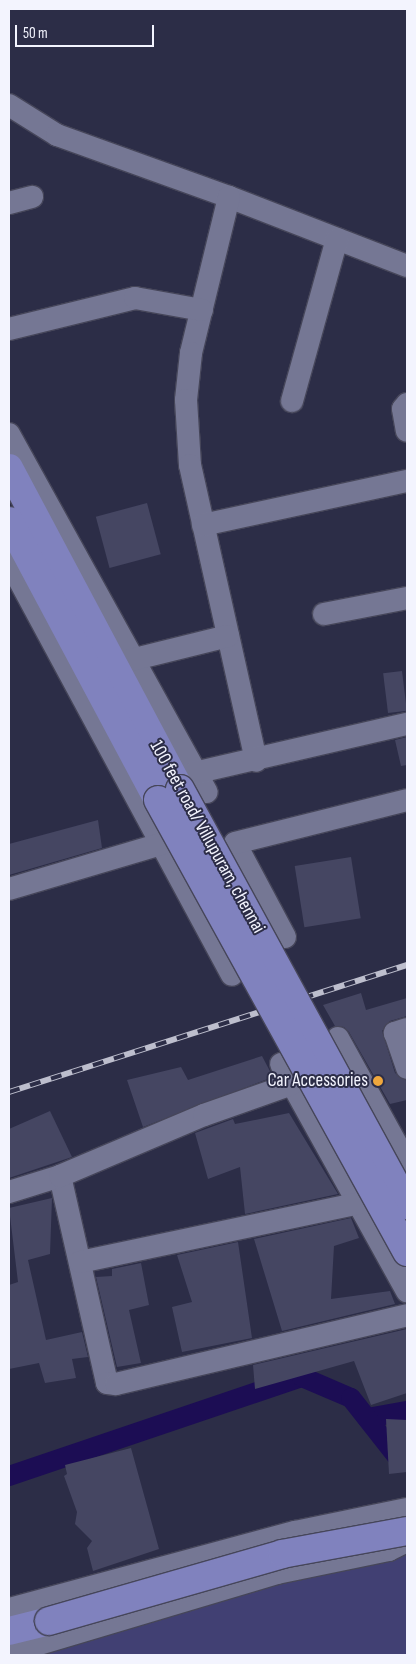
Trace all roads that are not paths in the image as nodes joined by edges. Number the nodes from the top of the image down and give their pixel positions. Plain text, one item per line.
1 (9, 105) edge
2 (229, 196) junction
3 (32, 197) dead end
4 (9, 202) edge
5 (337, 239) junction
6 (407, 266) edge
7 (202, 310) junction
8 (9, 329) edge
9 (292, 401) dead end
10 (407, 404) edge
11 (407, 431) edge
12 (9, 434) edge
13 (9, 468) edge
14 (407, 481) edge
15 (9, 522) edge
16 (203, 525) junction
17 (9, 562) edge
18 (407, 598) edge
19 (324, 614) dead end
20 (228, 636) junction
21 (131, 660) junction
22 (407, 724) edge
23 (256, 761) junction
24 (207, 792) dead end
25 (170, 795) junction
26 (407, 800) edge
27 (161, 844) junction
28 (9, 889) edge
29 (285, 936) dead end
30 (232, 975) dead end
31 (407, 1029) edge
32 (338, 1038) dead end
33 (281, 1064) dead end
34 (407, 1068) edge
35 (292, 1084) junction
36 (407, 1164) edge
37 (60, 1176) junction
38 (9, 1192) edge
39 (359, 1203) junction
40 (407, 1205) edge
41 (80, 1262) junction
42 (405, 1272) edge
43 (407, 1315) edge
44 (407, 1509) edge
45 (407, 1531) edge
46 (407, 1537) edge
47 (124, 1579) junction
48 (9, 1609) edge
49 (135, 1617) junction
50 (9, 1631) edge
51 (9, 1653) edge

1 - 2 street
2 - 5 street
2 - 7 street
3 - 4 street
5 - 6 street
5 - 9 street
7 - 8 street
7 - 16 street
10 - 11 street
12 - 21 street
13 - 25 highway, 100 feet road/ Villupuram, chennai
14 - 16 street
15 - 25 highway, 100 feet road/ Villupuram, chennai
16 - 20 street
17 - 25 street
18 - 19 street
20 - 21 street
20 - 23 street
21 - 25 street
22 - 23 street
23 - 25 street
24 - 25 street
25 - 27 street
25 - 40 highway, 100 feet road/ Villupuram, chennai, bridge
25 - 42 highway, 100 feet road/ Villupuram, chennai, bridge
26 - 29 street
27 - 28 street
27 - 30 street
31 - 34 street
32 - 36 street
33 - 35 street
35 - 37 street
35 - 39 street
37 - 38 street
37 - 41 street
39 - 41 street
39 - 42 street
41 - 43 street
44 - 47 street
45 - 50 highway, bridge
46 - 49 street
47 - 48 street
47 - 49 street
49 - 51 street

